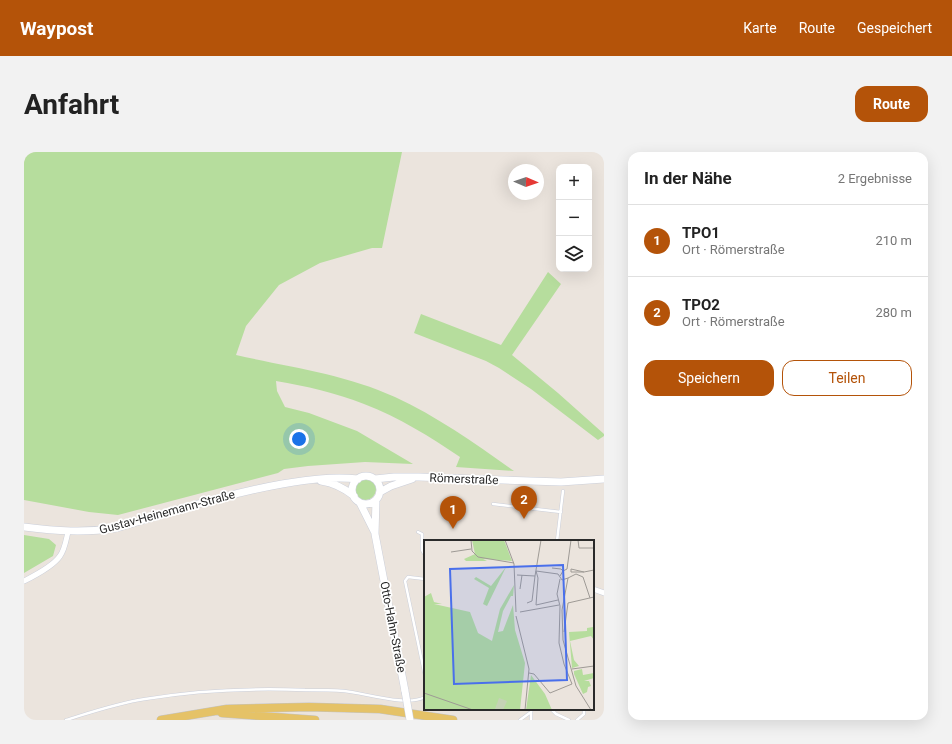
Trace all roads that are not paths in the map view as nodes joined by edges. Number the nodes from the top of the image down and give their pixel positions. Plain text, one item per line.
1 (419, 477) junction
2 (358, 479) junction
3 (375, 479) junction
4 (604, 479) edge
5 (309, 480) junction
6 (563, 491) dead end
7 (380, 492) junction
8 (354, 496) junction
9 (376, 500) junction
10 (360, 502) junction
11 (493, 504) dead end
12 (561, 512) junction
13 (24, 527) edge
14 (68, 532) junction
15 (418, 532) dead end
16 (375, 534) junction
17 (557, 540) edge
18 (424, 553) edge
19 (424, 579) edge
20 (24, 581) edge
21 (594, 589) edge
22 (604, 593) edge
23 (424, 671) edge
24 (424, 697) edge
25 (552, 710) edge
26 (584, 710) edge
27 (209, 712) junction
28 (531, 712) joint
29 (66, 720) edge
30 (161, 720) edge
31 (315, 720) edge
32 (410, 720) edge
33 (453, 720) edge
34 (520, 720) edge
35 (531, 720) edge
36 (569, 720) edge
37 (577, 720) edge

1 - 3 street, Römerstraße
1 - 4 street, Römerstraße
1 - 7 street, Römerstraße
2 - 3 street
2 - 5 street, Gustav-Heinemann-Straße
2 - 8 street
3 - 7 street
5 - 8 street, Gustav-Heinemann-Straße
5 - 14 street, Gustav-Heinemann-Straße
6 - 12 lane
7 - 9 street
8 - 10 street
9 - 10 street
9 - 16 street, Otto-Hahn-Straße
10 - 16 street, Otto-Hahn-Straße
11 - 12 lane
12 - 17 lane
13 - 14 street, Gustav-Heinemann-Straße
14 - 20 street
15 - 18 lane
16 - 32 street, Otto-Hahn-Straße, bridge
19 - 23 lane
21 - 22 street
24 - 29 lane
25 - 36 lane
26 - 37 lane
27 - 30 main road
27 - 31 main road
27 - 33 main road
28 - 34 lane
28 - 35 lane

